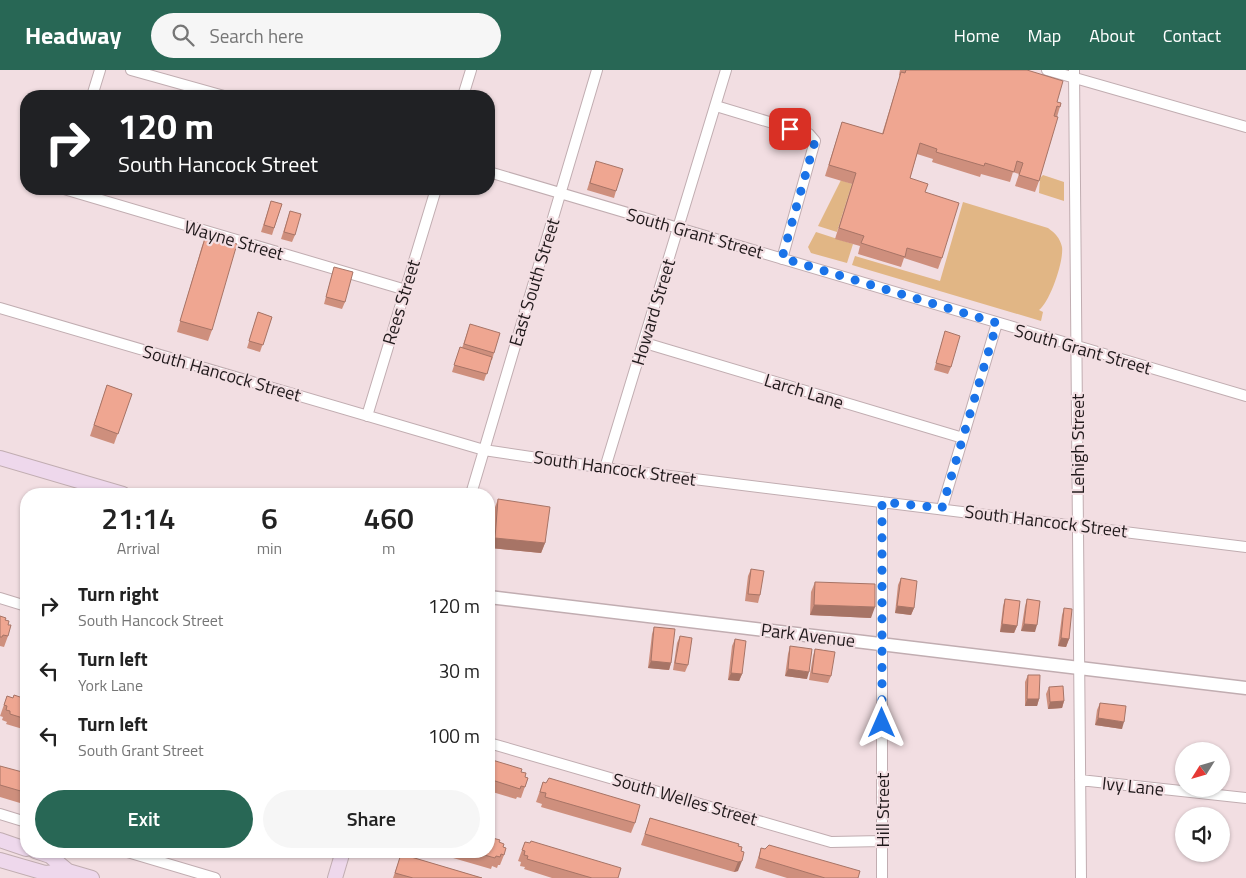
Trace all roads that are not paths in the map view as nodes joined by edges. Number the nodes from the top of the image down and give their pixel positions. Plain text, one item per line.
1 (100, 70) edge
2 (131, 70) edge
3 (471, 70) edge
4 (597, 70) edge
5 (726, 70) edge
6 (1047, 70) edge
7 (1074, 74) edge
8 (94, 90) edge
9 (203, 90) edge
10 (465, 90) edge
11 (716, 106) junction
12 (1246, 128) edge
13 (495, 174) edge
14 (560, 194) junction
15 (84, 195) edge
16 (434, 195) edge
17 (679, 228) junction
18 (782, 258) junction
19 (406, 290) junction
20 (0, 308) edge
21 (997, 323) junction
22 (645, 343) junction
23 (1078, 347) junction
24 (1246, 396) edge
25 (367, 416) junction
26 (963, 438) junction
27 (484, 450) junction
28 (0, 458) edge
29 (605, 468) junction
30 (102, 488) edge
31 (473, 488) edge
32 (882, 502) junction
33 (942, 508) junction
34 (1077, 526) junction
35 (1246, 547) edge
36 (0, 598) edge
37 (495, 598) edge
38 (20, 604) edge
39 (882, 644) junction
40 (1080, 668) junction
41 (1246, 688) edge
42 (495, 745) edge
43 (1080, 780) junction
44 (1246, 798) edge
45 (0, 814) edge
46 (20, 820) edge
47 (0, 840) edge
48 (883, 841) junction
49 (20, 847) edge
50 (52, 858) edge
51 (147, 858) edge
52 (340, 858) edge
53 (0, 860) edge
54 (68, 871) junction
55 (210, 877) edge
56 (92, 878) edge
57 (335, 878) edge
58 (882, 878) edge
59 (1081, 878) edge

1 - 8 street
2 - 9 street
3 - 10 street
4 - 14 street, East South Street
5 - 11 street, Howard Street
6 - 7 street
7 - 12 street
7 - 23 street, Lehigh Street
11 - 17 street, Howard Street
11 - 18 street
13 - 14 street, South Grant Street
14 - 17 street, South Grant Street
14 - 27 street, East South Street
15 - 19 street, Wayne Street
16 - 19 street, Rees Street
17 - 18 street, South Grant Street
17 - 22 street, Howard Street
18 - 21 street, South Grant Street
19 - 25 street, Rees Street
20 - 25 street, South Hancock Street
21 - 23 street, South Grant Street
21 - 26 street
22 - 26 street, Larch Lane
22 - 29 street, Howard Street
23 - 24 street, South Grant Street
23 - 34 street, Lehigh Street
25 - 27 street, South Hancock Street
26 - 33 street
27 - 29 street, South Hancock Street
27 - 31 street, East South Street
28 - 30 main road
29 - 32 street, South Hancock Street
32 - 33 street, South Hancock Street
32 - 39 street, Hill Street
33 - 34 street, South Hancock Street
34 - 35 street, South Hancock Street
34 - 40 street, Lehigh Street
36 - 38 street
37 - 39 street, Park Avenue
39 - 40 street, Park Avenue
39 - 48 street, Hill Street
40 - 41 street, Park Avenue
40 - 43 street, Lehigh Street
42 - 48 street, South Welles Street
43 - 44 street, Ivy Lane
43 - 59 street, Lehigh Street
45 - 46 street
47 - 49 main road
48 - 58 street, Hill Street
50 - 54 main road
51 - 55 street
52 - 57 main road
53 - 54 main road
54 - 56 main road

